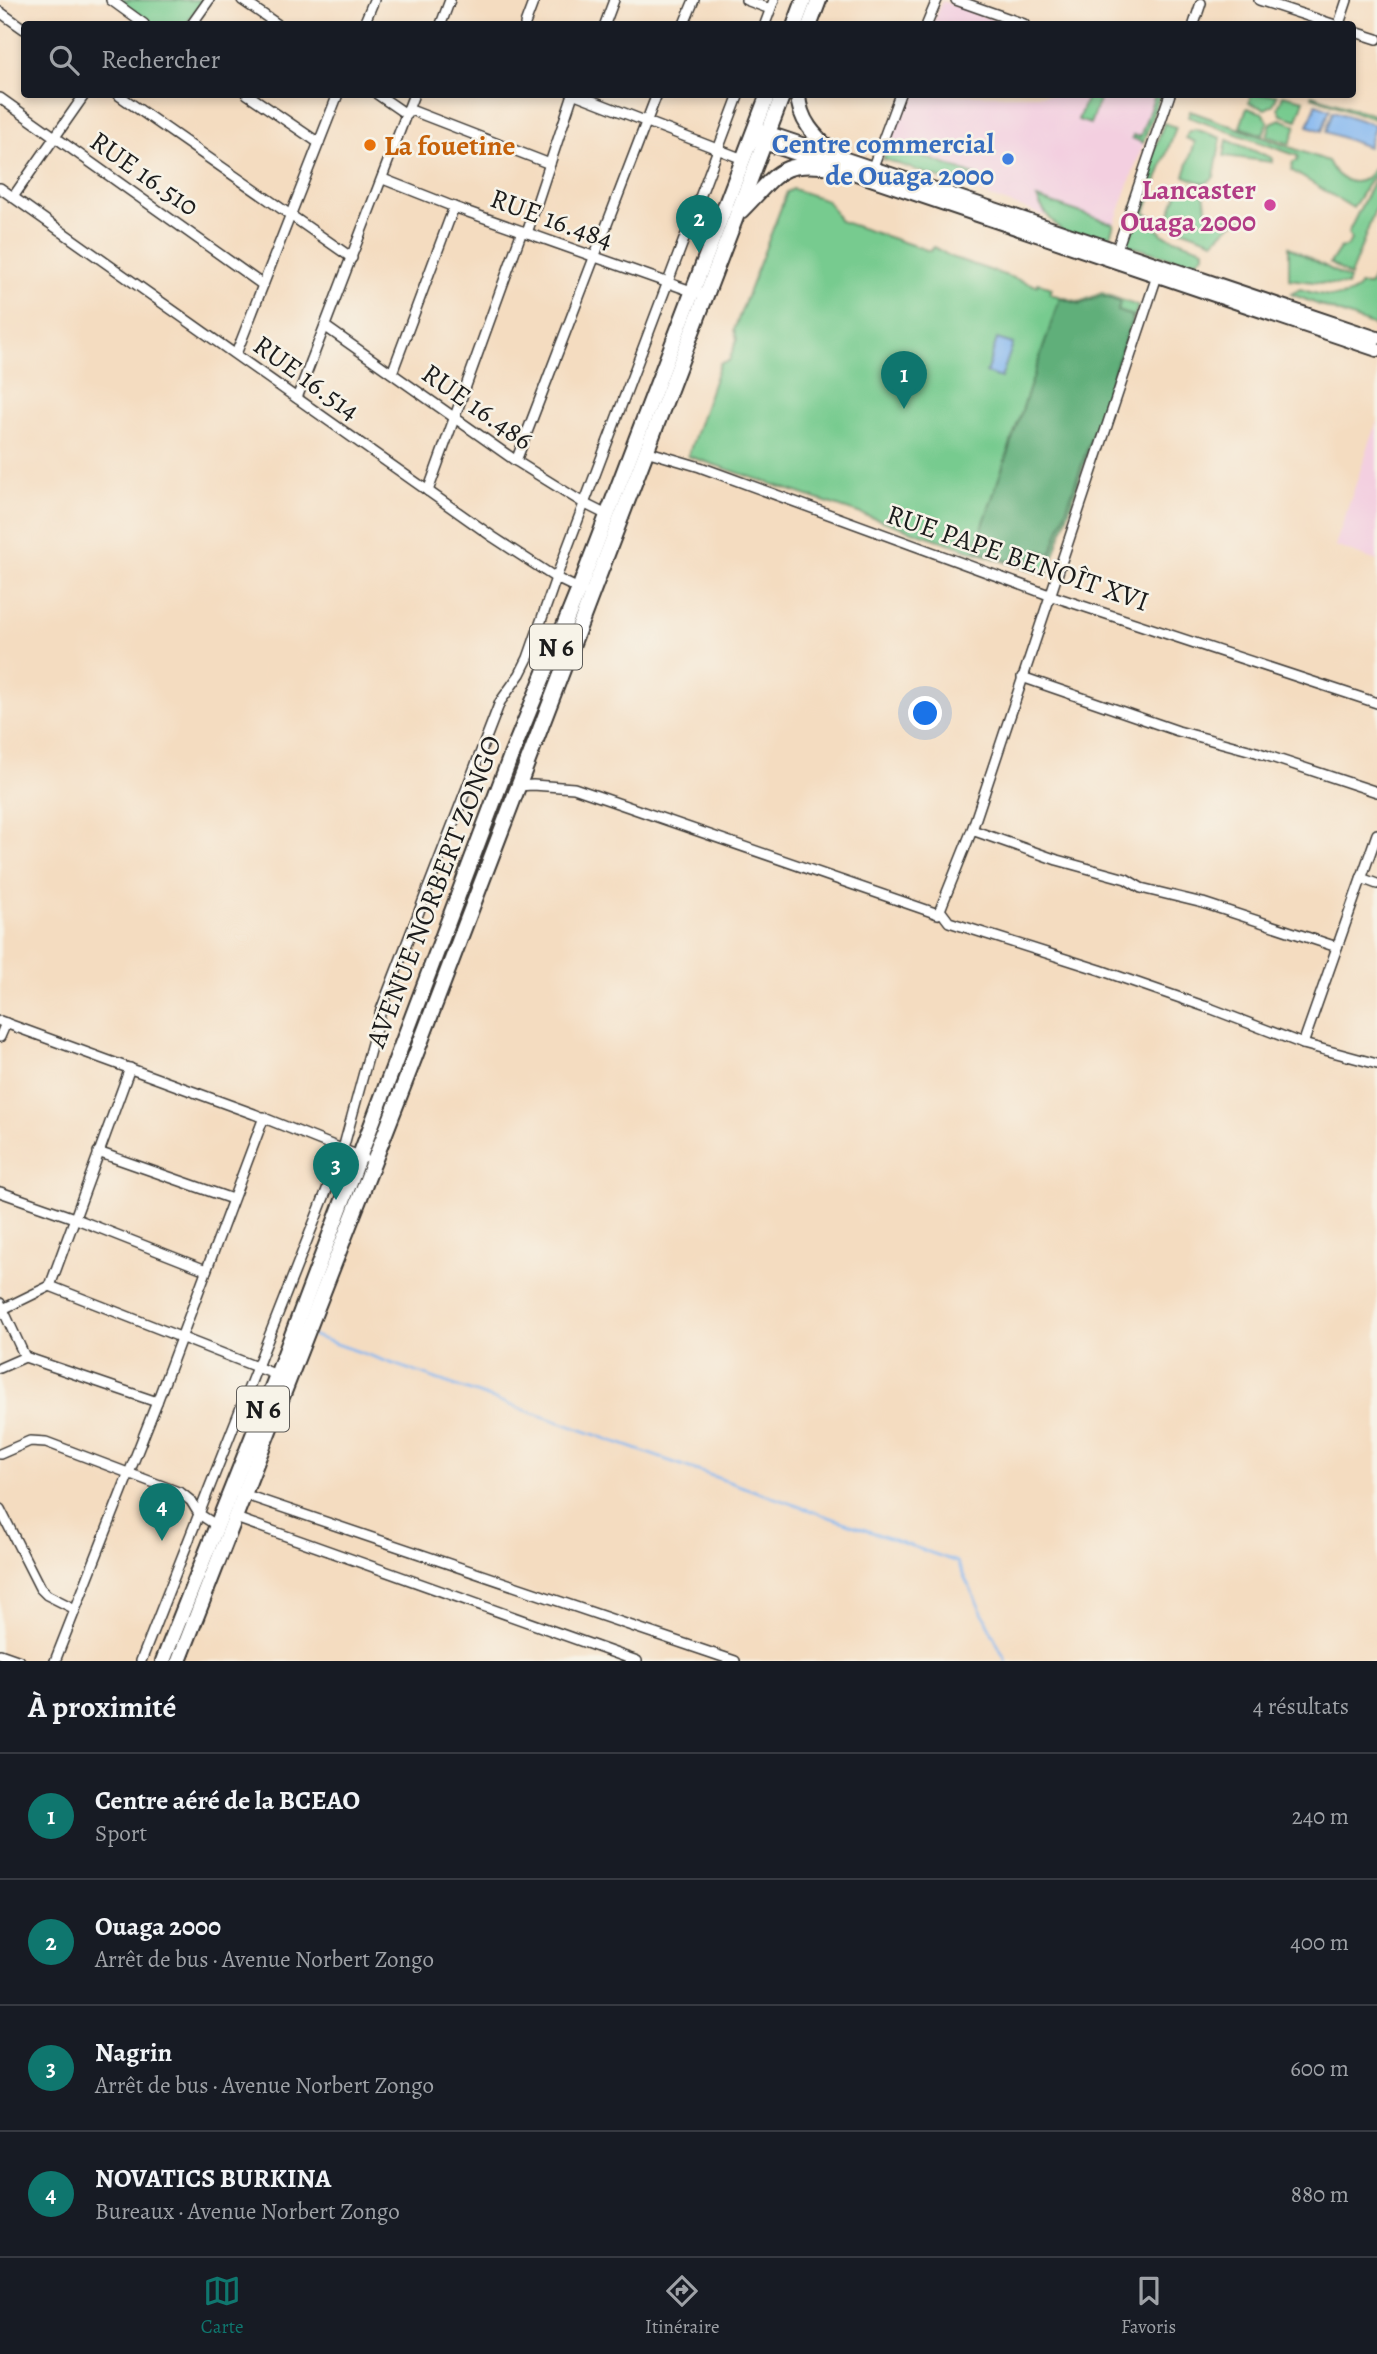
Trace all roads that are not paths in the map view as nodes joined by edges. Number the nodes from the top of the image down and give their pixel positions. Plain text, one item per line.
1 (111, 0) edge
2 (209, 0) edge
3 (242, 0) edge
4 (450, 0) edge
5 (534, 0) edge
6 (614, 0) edge
7 (694, 0) edge
8 (746, 0) edge
9 (804, 0) edge
10 (819, 0) edge
11 (937, 0) edge
12 (956, 0) edge
13 (1259, 0) edge
14 (1347, 0) edge
15 (372, 1) edge
16 (1201, 3) dead end
17 (772, 5) edge
18 (0, 12) edge
19 (137, 21) edge
20 (194, 21) edge
21 (273, 21) edge
22 (366, 21) edge
23 (442, 21) edge
24 (526, 21) edge
25 (606, 21) edge
26 (685, 21) edge
27 (795, 21) edge
28 (811, 21) edge
29 (928, 21) edge
30 (1016, 21) edge
31 (1195, 21) edge
32 (1323, 21) edge
33 (1340, 21) edge
34 (21, 27) edge
35 (1356, 32) edge
36 (1377, 40) edge
37 (0, 98) edge
38 (82, 98) edge
39 (123, 98) edge
40 (253, 98) edge
41 (336, 98) edge
42 (384, 98) edge
43 (412, 98) edge
44 (575, 98) edge
45 (584, 98) edge
46 (656, 98) edge
47 (737, 98) edge
48 (767, 98) edge
49 (781, 98) edge
50 (798, 98) edge
51 (898, 98) edge
52 (1169, 98) edge
53 (407, 111) junction
54 (647, 121) junction
55 (760, 136) junction
56 (55, 138) junction
57 (319, 143) junction
58 (718, 150) junction
59 (743, 159) junction
60 (836, 162) junction
61 (550, 164) junction
62 (870, 173) junction
63 (383, 179) junction
64 (0, 188) edge
65 (13, 197) junction
66 (454, 207) junction
67 (291, 216) junction
68 (735, 217) junction
69 (524, 232) junction
70 (1114, 256) junction
71 (352, 258) junction
72 (595, 258) junction
73 (1157, 276) junction
74 (667, 282) junction
75 (264, 285) junction
76 (700, 294) junction
77 (326, 327) junction
78 (1377, 338) edge
79 (1377, 350) edge
80 (236, 354) junction
81 (392, 373) junction
82 (297, 398) junction
83 (455, 420) junction
84 (646, 451) junction
85 (516, 461) junction
86 (428, 491) junction
87 (585, 504) junction
88 (607, 515) junction
89 (556, 579) junction
90 (585, 592) junction
91 (1049, 595) junction
92 (1022, 677) junction
93 (1377, 703) edge
94 (518, 786) junction
95 (1377, 792) edge
96 (972, 830) junction
97 (1377, 834) edge
98 (1362, 878) junction
99 (1377, 884) edge
100 (940, 910) junction
101 (1337, 947) junction
102 (3, 1022) edge
103 (0, 1037) edge
104 (1303, 1044) junction
105 (1377, 1064) edge
106 (130, 1069) junction
107 (264, 1117) junction
108 (342, 1149) junction
109 (98, 1152) junction
110 (366, 1158) junction
111 (0, 1192) edge
112 (325, 1192) junction
113 (343, 1198) junction
114 (232, 1199) junction
115 (74, 1218) junction
116 (206, 1270) junction
117 (50, 1286) junction
118 (1, 1306) edge
119 (182, 1336) junction
120 (24, 1357) junction
121 (256, 1366) junction
122 (0, 1368) edge
123 (277, 1375) junction
124 (157, 1402) junction
125 (0, 1454) edge
126 (128, 1473) junction
127 (237, 1492) junction
128 (0, 1510) edge
129 (199, 1514) junction
130 (224, 1519) junction
131 (75, 1609) junction
132 (0, 1654) edge
133 (20, 1661) edge
134 (55, 1661) edge
135 (141, 1661) edge
136 (163, 1661) edge
137 (180, 1661) edge
138 (637, 1661) edge
139 (735, 1661) edge

1 - 19 street
2 - 20 street
3 - 21 street
4 - 23 street
5 - 24 street
6 - 25 street
7 - 26 street
8 - 17 street
9 - 27 main road
10 - 28 main road
11 - 29 street
12 - 30 street
13 - 32 street
14 - 33 street
15 - 22 street
16 - 31 street
18 - 34 street
35 - 36 street
37 - 56 street, RUE 16.510
38 - 56 street
39 - 67 street
40 - 57 street
41 - 57 street
42 - 53 street
43 - 53 street
44 - 61 street
45 - 54 street
46 - 54 street
47 - 58 street
48 - 55 main road, N 6
49 - 55 main road, N 6
50 - 60 main road
51 - 62 street
52 - 70 street
53 - 61 street
53 - 63 street
54 - 58 street
54 - 72 street
55 - 59 main road, AVENUE NORBERT ZONGO / N 6
55 - 60 main road
55 - 68 main road, AVENUE NORBERT ZONGO / N 6
56 - 65 street
56 - 75 street, RUE 16.510
57 - 67 street
58 - 59 street
58 - 74 street
59 - 76 main road, AVENUE NORBERT ZONGO / N 6
60 - 62 main road
60 - 68 main road
61 - 69 street
62 - 70 main road
63 - 66 street, RUE 16.484
63 - 71 street
64 - 65 street, RUE 16.514
65 - 80 street, RUE 16.514
66 - 69 street, RUE 16.484
66 - 81 street
67 - 71 street
67 - 75 street
68 - 76 main road, AVENUE NORBERT ZONGO / N 6
69 - 72 street, RUE 16.484
69 - 83 street
70 - 73 main road
70 - 78 main road
71 - 77 street
72 - 74 street, RUE 16.484
72 - 85 street
73 - 79 main road
73 - 91 street
74 - 76 street, RUE 16.484
74 - 87 street
75 - 80 street
76 - 84 main road, AVENUE NORBERT ZONGO / N 6
76 - 88 main road, AVENUE NORBERT ZONGO / N 6
77 - 81 street, RUE 16.486
77 - 82 street
80 - 82 street, RUE 16.514
81 - 83 street, RUE 16.486
82 - 86 street, RUE 16.514
83 - 85 street, RUE 16.486
83 - 86 street
84 - 90 main road, AVENUE NORBERT ZONGO / N 6
84 - 91 street, RUE PAPE BENOÎT XVI
85 - 87 street, RUE 16.486
86 - 89 street, RUE 16.514
87 - 88 street, RUE 16.486
87 - 89 street
88 - 90 main road, AVENUE NORBERT ZONGO / N 6
89 - 90 street, RUE 16.514
89 - 108 street
90 - 94 main road, AVENUE NORBERT ZONGO / N 6
90 - 110 main road, AVENUE NORBERT ZONGO / N 6
91 - 92 street
91 - 93 street, RUE PAPE BENOÎT XVI
92 - 95 street
92 - 96 street
94 - 100 street
94 - 110 main road, AVENUE NORBERT ZONGO / N 6
96 - 100 street
96 - 101 street
97 - 98 street
98 - 99 street
98 - 101 street
100 - 104 street
101 - 104 street
102 - 103 street
102 - 106 street
104 - 105 street
106 - 107 street
106 - 109 street
107 - 108 street
107 - 114 street
108 - 110 street
108 - 112 street
109 - 114 street
109 - 115 street
110 - 113 main road, AVENUE NORBERT ZONGO / N 6
110 - 127 main road, AVENUE NORBERT ZONGO / N 6
111 - 115 street
112 - 113 street
112 - 121 street
113 - 123 main road, AVENUE NORBERT ZONGO / N 6
114 - 116 street
115 - 116 street
115 - 117 street
116 - 119 street
117 - 118 street
117 - 119 street
118 - 120 street
119 - 121 street
119 - 124 street
120 - 122 street
120 - 124 street
121 - 123 street
121 - 129 street
123 - 127 main road, AVENUE NORBERT ZONGO / N 6
124 - 126 street
125 - 126 street
126 - 129 street
126 - 131 street
127 - 130 main road, AVENUE NORBERT ZONGO / N 6
127 - 139 street
128 - 131 street
129 - 130 street
129 - 135 street
130 - 136 main road, AVENUE NORBERT ZONGO / N 6
130 - 137 main road, AVENUE NORBERT ZONGO / N 6
130 - 138 street
131 - 134 street
132 - 133 street

